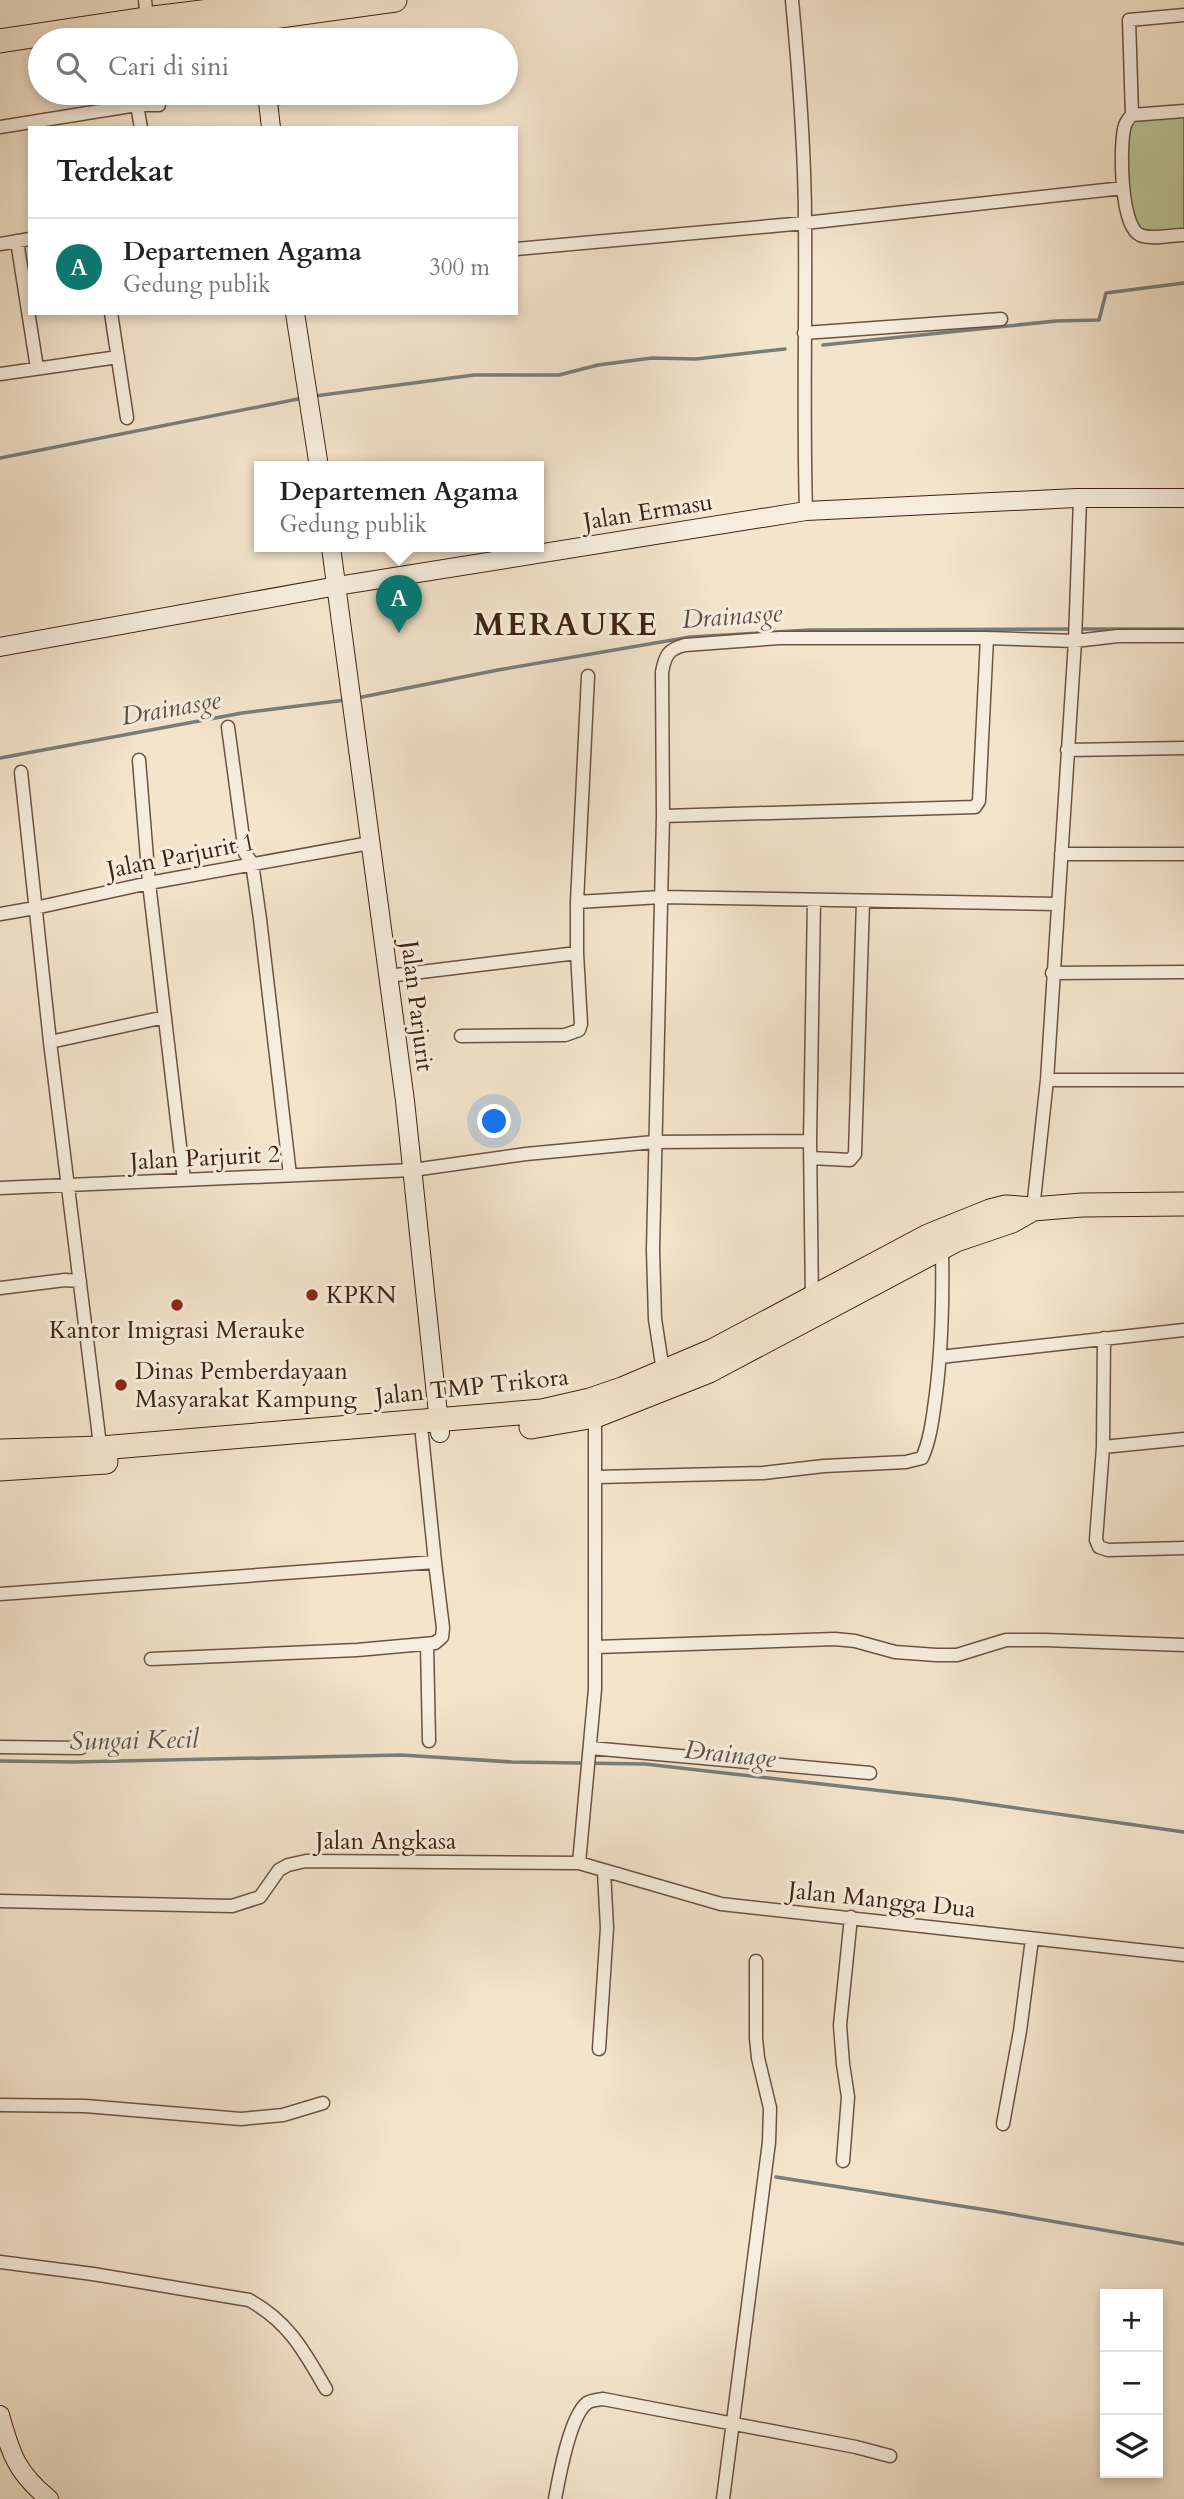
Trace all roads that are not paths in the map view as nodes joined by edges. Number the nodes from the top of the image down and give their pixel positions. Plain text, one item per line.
1 (298, 0) edge
2 (395, 0) edge
3 (792, 0) edge
4 (146, 9) edge
5 (1184, 15) edge
6 (258, 22) edge
7 (59, 28) edge
8 (207, 28) edge
9 (28, 35) edge
10 (0, 41) edge
11 (28, 50) edge
12 (0, 54) edge
13 (137, 105) junction
14 (159, 105) dead end
15 (268, 105) edge
16 (1184, 111) edge
17 (1132, 114) junction
18 (80, 121) edge
19 (141, 126) edge
20 (271, 126) edge
21 (0, 127) edge
22 (1124, 188) junction
23 (805, 223) junction
24 (1184, 235) edge
25 (24, 240) edge
26 (0, 244) edge
27 (518, 249) edge
28 (28, 279) edge
29 (32, 315) edge
30 (111, 315) edge
31 (295, 315) edge
32 (1001, 319) dead end
33 (804, 333) junction
34 (118, 357) junction
35 (37, 368) junction
36 (0, 374) edge
37 (127, 418) dead end
38 (318, 461) edge
39 (1184, 498) edge
40 (1080, 499) junction
41 (806, 511) junction
42 (332, 552) edge
43 (337, 586) junction
44 (1184, 636) edge
45 (987, 638) junction
46 (1074, 641) junction
47 (0, 647) edge
48 (588, 676) dead end
49 (228, 727) dead end
50 (1184, 748) edge
51 (1067, 750) junction
52 (139, 760) dead end
53 (21, 772) dead end
54 (663, 816) junction
55 (370, 844) junction
56 (1060, 854) junction
57 (1184, 854) edge
58 (252, 863) junction
59 (149, 883) junction
60 (661, 897) junction
61 (814, 900) junction
62 (863, 901) junction
63 (577, 902) junction
64 (1056, 904) junction
65 (35, 908) junction
66 (0, 914) edge
67 (577, 954) junction
68 (1184, 972) edge
69 (1052, 973) junction
70 (388, 976) junction
71 (164, 1017) junction
72 (461, 1036) dead end
73 (50, 1042) junction
74 (1047, 1080) junction
75 (1184, 1080) edge
76 (810, 1141) junction
77 (654, 1142) junction
78 (811, 1158) junction
79 (413, 1170) junction
80 (290, 1175) junction
81 (184, 1180) junction
82 (66, 1185) junction
83 (0, 1188) edge
84 (1184, 1205) edge
85 (1032, 1209) junction
86 (942, 1248) junction
87 (80, 1281) junction
88 (0, 1288) edge
89 (812, 1307) junction
90 (1184, 1330) edge
91 (1104, 1338) junction
92 (940, 1357) junction
93 (663, 1371) junction
94 (595, 1416) junction
95 (434, 1429) junction
96 (1184, 1439) edge
97 (1103, 1447) junction
98 (0, 1451) edge
99 (101, 1455) junction
100 (0, 1469) edge
101 (597, 1477) junction
102 (1184, 1548) edge
103 (435, 1562) junction
104 (0, 1594) edge
105 (427, 1644) junction
106 (1184, 1645) edge
107 (596, 1647) junction
108 (150, 1659) dead end
109 (429, 1741) dead end
110 (0, 1747) edge
111 (81, 1748) dead end
112 (590, 1752) junction
113 (870, 1773) dead end
114 (579, 1863) junction
115 (604, 1871) junction
116 (0, 1901) edge
117 (851, 1917) junction
118 (1032, 1939) junction
119 (1184, 1955) edge
120 (756, 1961) dead end
121 (599, 2049) dead end
122 (323, 2103) dead end
123 (0, 2105) edge
124 (1003, 2124) dead end
125 (843, 2161) dead end
126 (0, 2262) edge
127 (326, 2389) dead end
128 (0, 2415) edge
129 (732, 2423) junction
130 (890, 2456) dead end
131 (49, 2499) edge
132 (555, 2499) edge
133 (723, 2499) edge

1 - 6 highway
2 - 6 highway
3 - 23 street
4 - 6 highway
4 - 7 highway
5 - 17 street
6 - 8 highway
9 - 10 highway
11 - 12 highway
13 - 14 street
13 - 18 street
13 - 19 street
15 - 20 street
16 - 17 street
17 - 22 street
18 - 21 street
22 - 23 street
22 - 24 street
23 - 27 street
23 - 33 street
25 - 26 street
25 - 28 street
29 - 35 street
30 - 34 street
31 - 38 street
32 - 33 street
33 - 41 street
34 - 35 street
34 - 37 street
35 - 36 street
39 - 40 street, Jalan Ermasu
40 - 41 street, Jalan Ermasu
40 - 46 street
41 - 43 street, Jalan Ermasu
42 - 43 street, Jalan Parjurit
43 - 47 street, Jalan Ermasu
43 - 55 street, Jalan Parjurit
44 - 46 street
45 - 46 street
45 - 54 street
45 - 54 street
46 - 51 street
48 - 63 street
49 - 58 street
50 - 51 street
51 - 56 street
52 - 59 street
53 - 65 street
54 - 60 street
55 - 58 street, Jalan Parjurit 1
55 - 70 street, Jalan Parjurit
56 - 57 street
56 - 64 street
58 - 59 street, Jalan Parjurit 1
58 - 80 street
59 - 65 street, Jalan Parjurit 1
59 - 71 street
60 - 61 street
60 - 63 street
60 - 77 street
61 - 62 street
61 - 76 street
62 - 64 street
62 - 78 street
63 - 67 street
64 - 69 street
65 - 66 street, Jalan Parjurit 1
65 - 73 street
67 - 70 street
67 - 72 street
68 - 69 street
69 - 74 street
70 - 79 street, Jalan Parjurit
71 - 73 street
71 - 81 street
73 - 82 street
74 - 75 street
74 - 85 street
76 - 77 street, Jalan Parjurit 2
76 - 78 street
77 - 79 street, Jalan Parjurit 2
77 - 93 street
78 - 89 street
79 - 80 street, Jalan Parjurit 2
79 - 95 street, Jalan Parjurit
80 - 81 street, Jalan Parjurit 2
81 - 82 street, Jalan Parjurit 2
82 - 83 street, Jalan Parjurit 2
82 - 87 street
84 - 85 highway, Jalan TMP Trikora
85 - 86 highway, Jalan TMP Trikora
85 - 89 highway, Jalan TMP Trikora
86 - 89 highway, Jalan TMP Trikora
86 - 92 street
87 - 88 street
87 - 99 street
89 - 93 highway, Jalan TMP Trikora
89 - 94 highway, Jalan TMP Trikora
90 - 91 street
91 - 92 street
91 - 97 street
92 - 101 street
93 - 95 highway, Jalan TMP Trikora
94 - 95 highway, Jalan TMP Trikora
94 - 101 street
95 - 99 highway, Jalan TMP Trikora
95 - 99 highway, Jalan TMP Trikora
95 - 103 street
96 - 97 street
97 - 102 street
98 - 99 highway, Jalan TMP Trikora
99 - 100 highway, Jalan TMP Trikora
101 - 107 street
103 - 104 street
103 - 105 street
105 - 108 street
105 - 109 street
106 - 107 street
107 - 112 street
110 - 111 street
112 - 113 street
112 - 114 street
114 - 115 street, Jalan Mangga Dua
114 - 116 street, Jalan Angkasa
115 - 117 street, Jalan Mangga Dua
115 - 121 street
117 - 118 street, Jalan Mangga Dua
117 - 125 street
118 - 119 street, Jalan Mangga Dua
118 - 124 street
120 - 129 street
122 - 123 street
126 - 127 street
128 - 131 street
129 - 130 street
129 - 132 street
129 - 133 street

